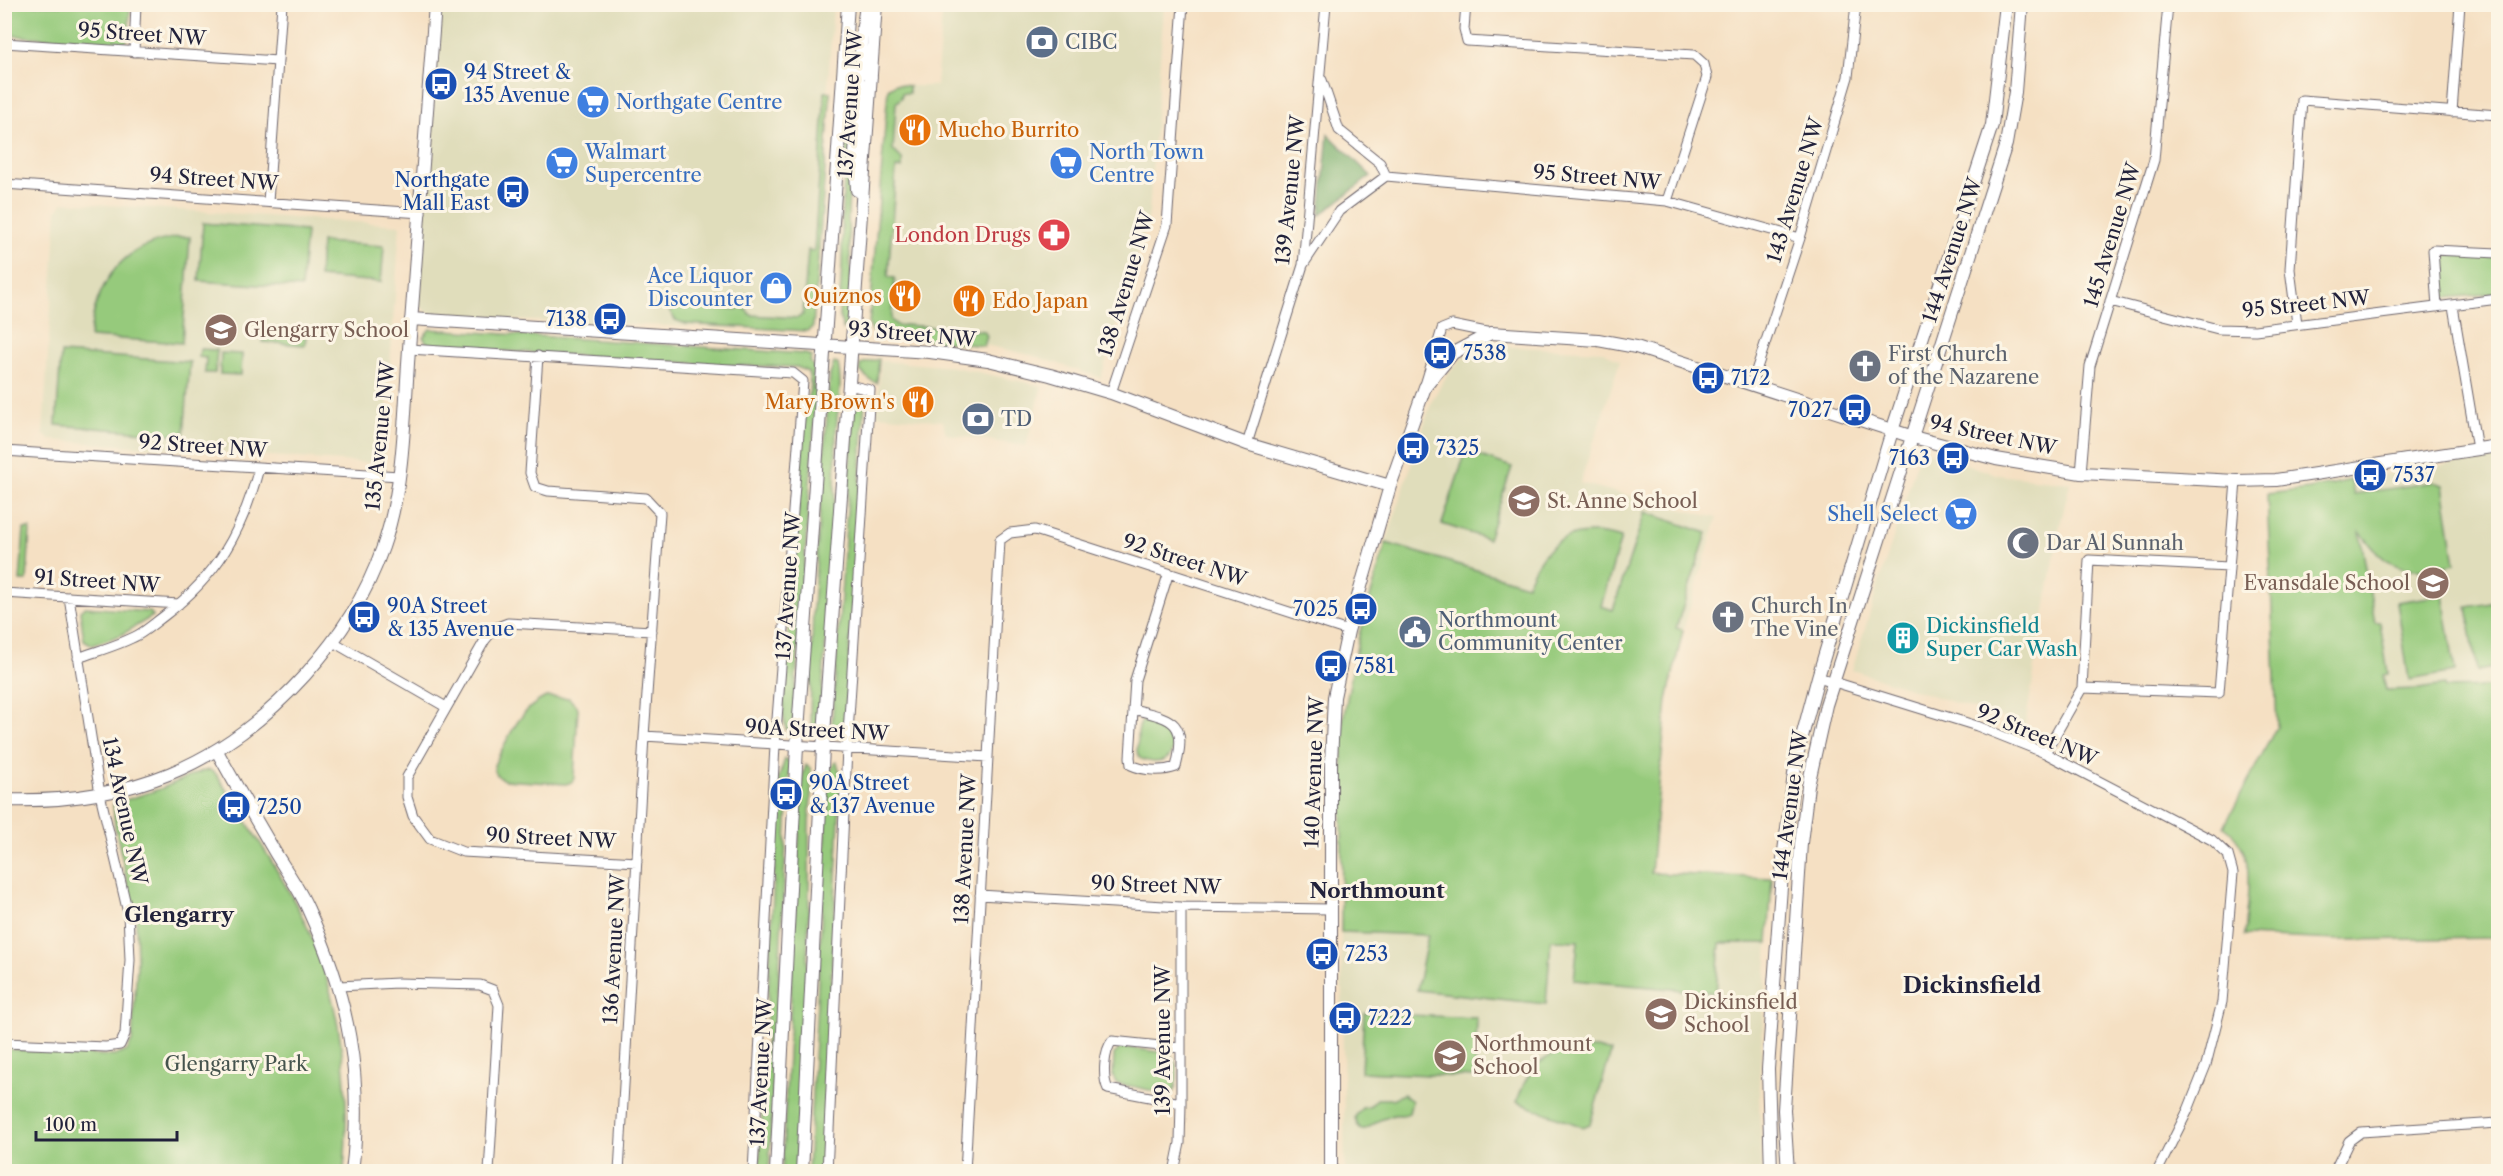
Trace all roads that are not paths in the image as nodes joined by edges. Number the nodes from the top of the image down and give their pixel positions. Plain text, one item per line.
1 (136, 4) edge
2 (282, 4) edge
3 (435, 4) edge
4 (848, 4) edge
5 (866, 4) edge
6 (876, 4) edge
7 (1183, 4) edge
8 (1326, 4) edge
9 (1466, 4) edge
10 (1856, 4) edge
11 (2006, 4) edge
12 (2022, 4) edge
13 (2168, 4) edge
14 (2460, 4) edge
15 (4, 43) edge
16 (134, 52) junction
17 (278, 61) junction
18 (844, 62) junction
19 (1321, 76) junction
20 (871, 77) junction
21 (2452, 112) junction
22 (2499, 114) edge
23 (1386, 176) junction
24 (4, 184) edge
25 (1667, 201) junction
26 (268, 202) junction
27 (421, 213) junction
28 (1800, 238) junction
29 (860, 248) junction
30 (2499, 253) edge
31 (1303, 265) junction
32 (2499, 299) edge
33 (2110, 301) junction
34 (2452, 306) junction
35 (2437, 307) junction
36 (411, 319) junction
37 (2297, 324) junction
38 (1491, 333) junction
39 (823, 346) junction
40 (852, 347) junction
41 (409, 349) junction
42 (538, 356) junction
43 (1752, 383) junction
44 (849, 385) junction
45 (1425, 387) junction
46 (1111, 393) junction
47 (1892, 431) junction
48 (1913, 437) junction
49 (1247, 444) junction
50 (2499, 446) edge
51 (2477, 449) junction
52 (4, 451) edge
53 (259, 468) junction
54 (2081, 473) junction
55 (399, 476) junction
56 (2236, 481) junction
57 (1390, 486) junction
58 (1010, 533) joint
59 (2229, 567) junction
60 (1168, 574) junction
61 (4, 593) edge
62 (69, 597) junction
63 (179, 604) junction
64 (652, 631) junction
65 (1348, 631) junction
66 (335, 643) junction
67 (78, 658) junction
68 (1818, 677) junction
69 (1833, 682) junction
70 (2082, 688) junction
71 (446, 707) junction
72 (1133, 710) junction
73 (644, 736) junction
74 (775, 745) junction
75 (797, 746) junction
76 (823, 748) junction
77 (847, 749) junction
78 (217, 751) junction
79 (2045, 753) junction
80 (988, 757) junction
81 (100, 794) junction
82 (4, 800) edge
83 (637, 862) junction
84 (980, 895) junction
85 (1181, 907) junction
86 (1330, 909) junction
87 (339, 986) junction
88 (4, 1043) edge
89 (1180, 1048) junction
90 (1181, 1103) junction
91 (2499, 1123) edge
92 (352, 1172) edge
93 (489, 1172) edge
94 (619, 1172) edge
95 (753, 1172) edge
96 (776, 1172) edge
97 (802, 1172) edge
98 (827, 1172) edge
99 (965, 1172) edge
100 (1174, 1172) edge
101 (1330, 1172) edge
102 (1771, 1172) edge
103 (1788, 1172) edge
104 (2157, 1172) edge
105 (2334, 1172) edge

1 - 16 street
2 - 17 street
3 - 27 street, 135 Avenue NW
4 - 18 street, 137 Avenue NW
5 - 20 street
6 - 20 street, 137 Avenue NW
7 - 46 street, 138 Avenue NW
8 - 19 street, 139 Avenue NW
9 - 25 street
10 - 28 street, 143 Avenue NW
11 - 47 street, 144 Avenue NW
12 - 48 street, 144 Avenue NW
13 - 33 street, 145 Avenue NW
14 - 21 street
15 - 16 street, 95 Street NW
16 - 17 street, 95 Street NW
17 - 26 street
18 - 29 street
18 - 39 street, 137 Avenue NW
19 - 23 street
19 - 31 street, 139 Avenue NW
20 - 29 street, 137 Avenue NW
21 - 22 street
21 - 37 street
23 - 25 street, 95 Street NW
23 - 31 street
24 - 26 street, 94 Street NW
25 - 28 street, 95 Street NW
26 - 27 street, 94 Street NW
27 - 36 street, 135 Avenue NW
28 - 43 street, 143 Avenue NW
29 - 40 street, 137 Avenue NW
30 - 35 street
31 - 49 street, 139 Avenue NW
32 - 34 street, 95 Street NW
33 - 37 street, 95 Street NW
33 - 54 street, 145 Avenue NW
34 - 35 street, 95 Street NW
34 - 51 street
35 - 37 street, 95 Street NW
36 - 39 street, 93 Street NW
36 - 41 street, 135 Avenue NW
38 - 43 street, 94 Street NW
38 - 45 street
38 - 45 street, 94 Street NW
39 - 40 street, 93 Street NW
39 - 75 street, 137 Avenue NW
40 - 44 street, 137 Avenue NW
40 - 46 street, 93 Street NW
41 - 42 street
41 - 55 street, 135 Avenue NW
42 - 64 street, 136 Avenue NW
42 - 74 street, 137 Avenue NW
43 - 47 street, 94 Street NW
44 - 76 street, 137 Avenue NW
44 - 77 street
45 - 57 street, 140 Avenue NW
46 - 49 street, 93 Street NW
47 - 48 street, 94 Street NW
47 - 68 street, 144 Avenue NW
48 - 54 street, 94 Street NW
48 - 69 street, 144 Avenue NW
49 - 57 street, 93 Street NW
50 - 51 street, 94 Street NW
51 - 56 street, 94 Street NW
52 - 53 street, 92 Street NW
53 - 55 street, 92 Street NW
53 - 63 street
54 - 56 street, 94 Street NW
55 - 66 street, 135 Avenue NW
56 - 59 street
57 - 65 street, 140 Avenue NW
58 - 60 street, 92 Street NW
58 - 80 street, 138 Avenue NW
59 - 70 street
59 - 70 street
60 - 65 street, 92 Street NW
60 - 72 street
61 - 62 street, 91 Street NW
62 - 63 street, 91 Street NW
62 - 67 street, 134 Avenue NW
63 - 67 street, 91 Street NW
64 - 71 street, 90 Street NW
64 - 73 street, 136 Avenue NW
65 - 86 street, 140 Avenue NW
66 - 71 street
66 - 78 street, 135 Avenue NW
67 - 81 street, 134 Avenue NW
68 - 69 street, 92 Street NW
68 - 102 street, 144 Avenue NW
69 - 79 street, 92 Street NW
69 - 103 street, 144 Avenue NW
70 - 79 street
71 - 83 street, 90 Street NW
72 - 72 street
73 - 74 street, 90A Street NW
73 - 83 street, 136 Avenue NW
74 - 75 street, 90A Street NW
74 - 95 street, 137 Avenue NW
75 - 76 street, 90A Street NW
75 - 96 street, 137 Avenue NW
76 - 77 street, 90A Street NW
76 - 97 street, 137 Avenue NW
77 - 80 street, 90A Street NW
77 - 98 street
78 - 81 street
78 - 87 street
79 - 104 street, 92 Street NW
80 - 84 street, 138 Avenue NW
81 - 82 street
81 - 88 street, 134 Avenue NW
83 - 94 street, 136 Avenue NW
84 - 85 street, 90 Street NW
84 - 99 street, 138 Avenue NW
85 - 86 street, 90 Street NW
85 - 89 street, 139 Avenue NW
86 - 101 street, 140 Avenue NW
87 - 92 street
87 - 93 street
89 - 90 street, 139 Avenue NW
89 - 90 street
90 - 100 street, 139 Avenue NW
91 - 105 street

